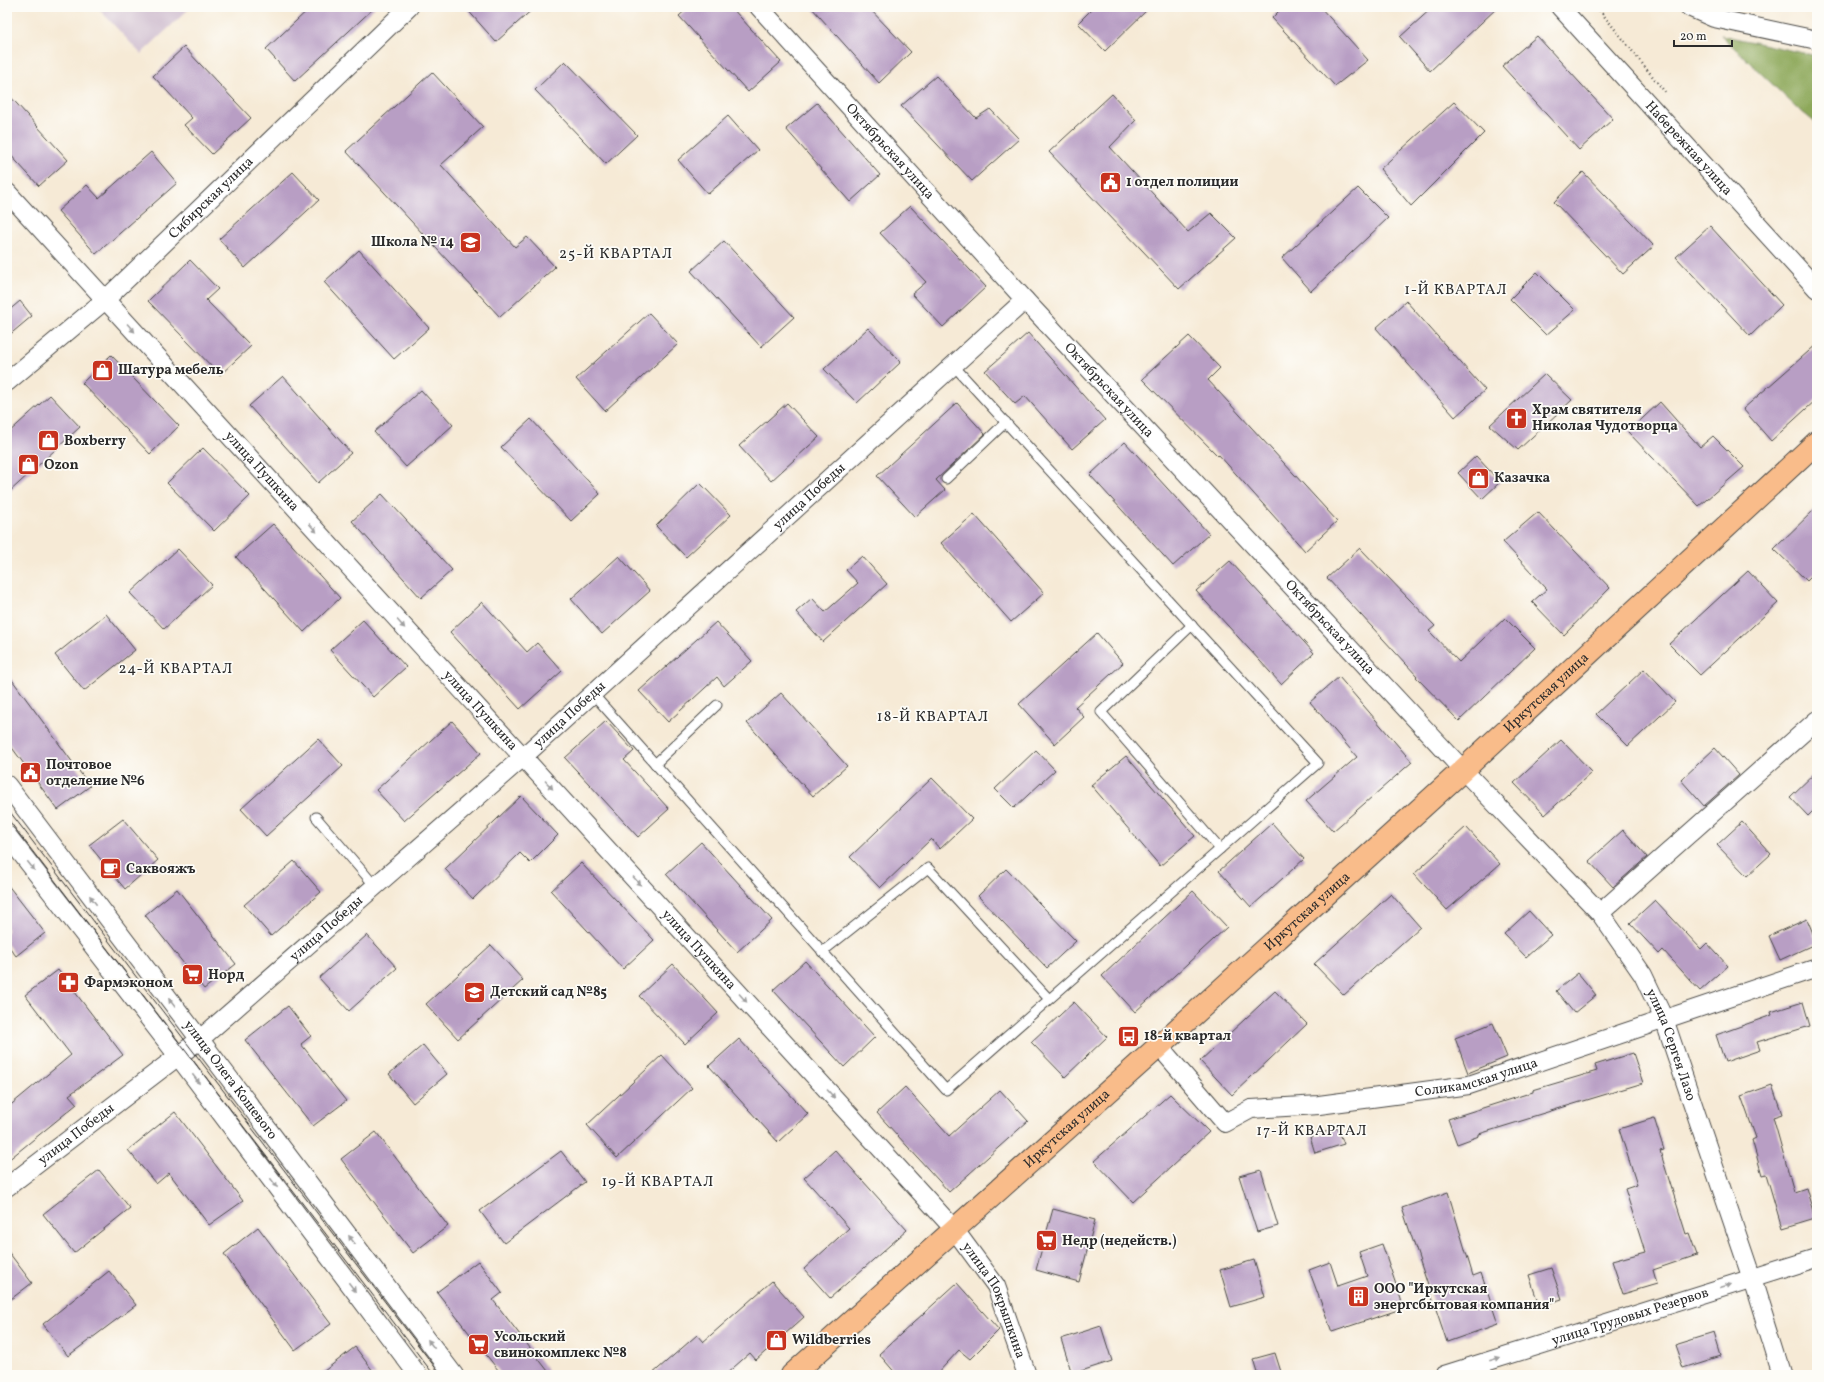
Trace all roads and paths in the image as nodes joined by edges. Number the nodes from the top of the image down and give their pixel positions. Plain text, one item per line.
1 (759, 7) edge
2 (1560, 7) edge
3 (1597, 7) edge
4 (1689, 7) edge
5 (401, 10) edge
6 (1817, 40) edge
7 (1669, 97) dead end
8 (7, 192) edge
9 (1817, 289) edge
10 (105, 300) junction
11 (1025, 300) junction
12 (953, 365) junction
13 (7, 382) edge
14 (1006, 422) junction
15 (1817, 442) edge
16 (946, 479) dead end
17 (1192, 625) junction
18 (592, 693) junction
19 (717, 705) dead end
20 (1817, 721) edge
21 (522, 757) junction
22 (656, 764) junction
23 (1463, 770) junction
24 (7, 785) edge
25 (316, 816) dead end
26 (7, 835) edge
27 (1220, 849) junction
28 (375, 886) junction
29 (1600, 913) junction
30 (822, 952) junction
31 (1817, 968) edge
32 (1050, 999) junction
33 (1664, 1019) junction
34 (199, 1040) junction
35 (1159, 1046) junction
36 (178, 1056) junction
37 (7, 1187) edge
38 (954, 1229) junction
39 (1817, 1258) edge
40 (1752, 1279) junction
41 (418, 1375) edge
42 (454, 1375) edge
43 (792, 1375) edge
44 (1027, 1375) edge
45 (1444, 1375) edge
46 (1782, 1375) edge

1 - 11 street, Октябрьская улица
2 - 9 street, Набережная улица
3 - 7 path
4 - 6 street
5 - 10 street, Сибирская улица
8 - 10 street, улица Пушкина
10 - 13 street, Сибирская улица
10 -> 21 street, улица Пушкина
11 - 12 street, улица Победы
11 - 23 street, Октябрьская улица
12 - 14 lane
12 - 18 street, улица Победы
14 - 16 lane
14 - 17 lane
15 - 23 main road, Иркутская улица
17 - 27 lane
17 - 27 lane
18 - 21 street, улица Победы
18 - 22 lane
19 - 22 lane
20 - 29 street
21 - 28 street, улица Победы
21 -> 38 street, улица Пушкина
22 - 30 lane
23 - 29 street, улица Сергея Лазо
23 - 35 main road, Иркутская улица
34 -> 24 street, улица Олега Кошевого
25 - 28 lane
26 -> 36 street, улица Олега Кошевого
27 - 32 lane
28 - 34 street, улица Победы
29 - 33 street, улица Сергея Лазо
30 - 32 lane
30 - 32 lane
31 - 33 street, Соликамская улица
33 - 35 street, Соликамская улица
33 - 40 street, улица Сергея Лазо
34 - 36 street, улица Победы
42 -> 34 street, улица Олега Кошевого
35 - 38 main road, Иркутская улица
36 - 37 street, улица Победы
36 -> 41 street, улица Олега Кошевого
38 - 43 main road, Иркутская улица
38 - 44 street, улица Покрышкина
39 - 40 street, улица Трудовых Резервов
45 -> 40 street, улица Трудовых Резервов
40 - 46 street, улица Сергея Лазо

